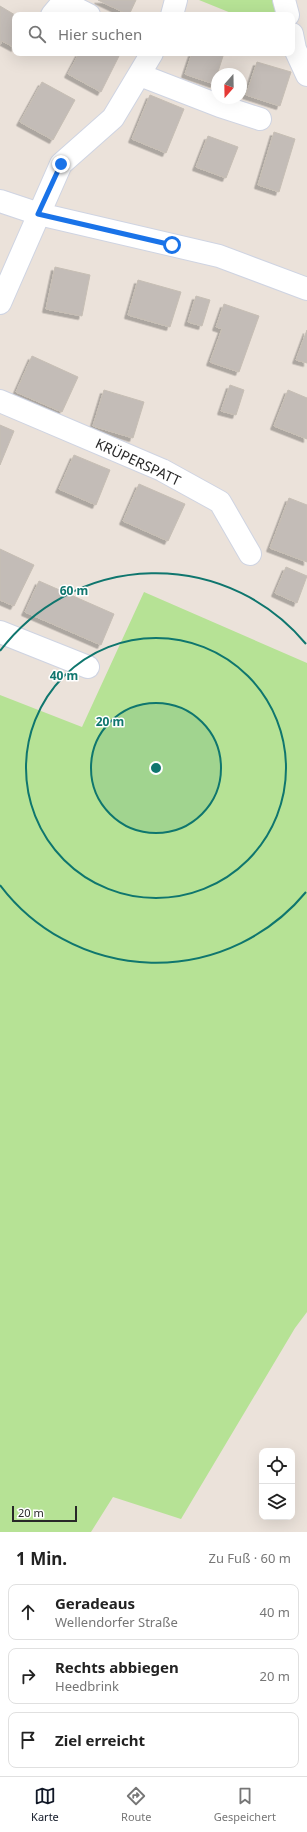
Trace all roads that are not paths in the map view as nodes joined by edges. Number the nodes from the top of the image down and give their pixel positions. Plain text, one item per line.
1 (176, 0) edge
2 (284, 0) edge
3 (55, 12) edge
4 (83, 12) edge
5 (173, 12) edge
6 (287, 12) edge
7 (295, 49) edge
8 (150, 56) edge
9 (140, 74) junction
10 (307, 75) edge
11 (260, 119) dead end
12 (0, 201) edge
13 (38, 214) junction
14 (305, 282) edge
15 (0, 303) edge
16 (0, 401) edge
17 (250, 554) dead end
18 (0, 632) edge
19 (88, 667) dead end

1 - 5 street
2 - 6 street
3 - 4 street
7 - 10 street
8 - 9 street
9 - 11 street
9 - 13 street
12 - 13 street
13 - 14 street
13 - 15 street
16 - 17 street, KRÜPERSPATT
18 - 19 street

